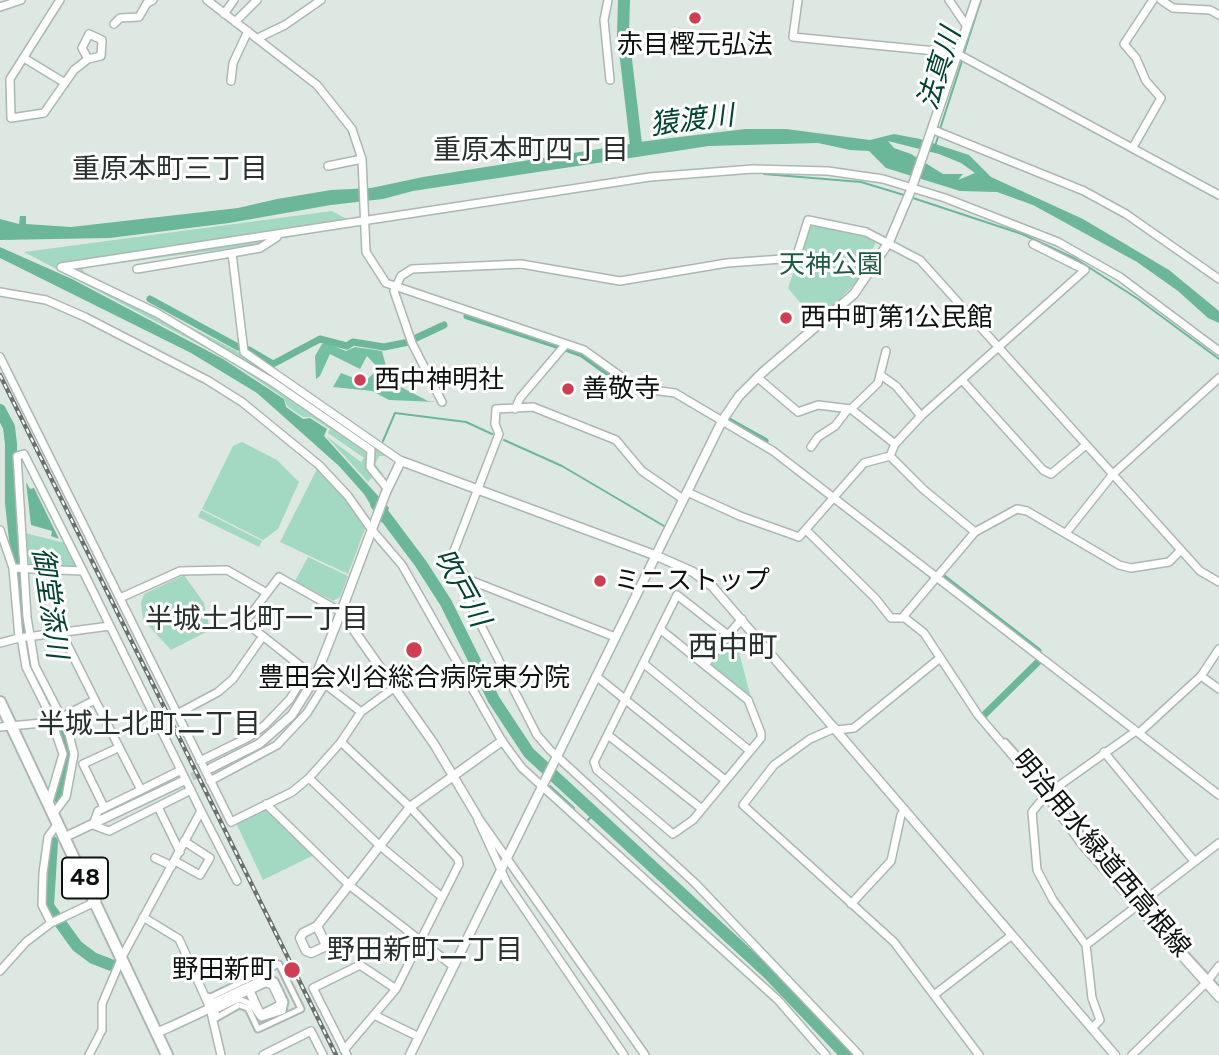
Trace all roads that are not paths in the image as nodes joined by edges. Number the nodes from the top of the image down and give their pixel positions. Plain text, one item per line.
1 (21, 0) edge
2 (60, 0) edge
3 (153, 0) edge
4 (199, 0) edge
5 (208, 0) edge
6 (233, 0) edge
7 (257, 0) edge
8 (321, 0) edge
9 (608, 0) edge
10 (798, 0) edge
11 (949, 0) edge
12 (976, 0) edge
13 (1153, 0) edge
14 (1161, 0) edge
15 (0, 7) edge
16 (224, 14) junction
17 (1219, 15) edge
18 (235, 22) junction
19 (114, 24) dead end
20 (966, 25) junction
21 (248, 31) junction
22 (258, 38) junction
23 (961, 56) junction
24 (24, 58) junction
25 (88, 59) dead end
26 (610, 80) dead end
27 (231, 81) dead end
28 (65, 83) junction
29 (936, 132) junction
30 (1133, 148) junction
31 (362, 159) junction
32 (328, 166) dead end
33 (911, 190) junction
34 (1219, 195) edge
35 (365, 222) junction
36 (281, 235) junction
37 (889, 242) junction
38 (1033, 244) dead end
39 (232, 253) junction
40 (137, 269) dead end
41 (1219, 279) edge
42 (394, 289) junction
43 (0, 292) edge
44 (566, 344) junction
45 (998, 348) junction
46 (886, 351) dead end
47 (1219, 351) edge
48 (0, 357) edge
49 (882, 376) junction
50 (757, 377) junction
51 (1219, 378) edge
52 (962, 380) junction
53 (442, 401) dead end
54 (849, 409) junction
55 (515, 410) junction
56 (921, 416) junction
57 (722, 422) junction
58 (895, 444) junction
59 (1086, 445) junction
60 (811, 447) dead end
61 (890, 456) junction
62 (401, 461) junction
63 (1113, 474) junction
64 (478, 488) junction
65 (386, 490) junction
66 (685, 496) junction
67 (832, 498) junction
68 (372, 528) junction
69 (0, 530) edge
70 (806, 530) junction
71 (975, 532) junction
72 (1066, 533) junction
73 (1181, 550) junction
74 (4, 555) edge
75 (656, 556) junction
76 (25, 567) junction
77 (13, 568) junction
78 (55, 569) junction
79 (82, 571) junction
80 (936, 577) junction
81 (467, 579) junction
82 (1219, 582) edge
83 (267, 593) junction
84 (120, 598) junction
85 (341, 612) junction
86 (902, 618) junction
87 (742, 619) junction
88 (110, 626) junction
89 (660, 629) junction
90 (61, 632) junction
91 (728, 635) junction
92 (263, 636) junction
93 (20, 637) junction
94 (31, 637) junction
95 (615, 637) junction
96 (0, 643) edge
97 (1219, 649) edge
98 (940, 658) junction
99 (643, 663) junction
100 (705, 665) junction
101 (596, 676) junction
102 (1201, 676) junction
103 (395, 687) junction
104 (1219, 689) edge
105 (626, 696) junction
106 (95, 701) junction
107 (0, 702) edge
108 (361, 712) junction
109 (177, 714) junction
110 (984, 716) dead end
111 (55, 720) junction
112 (6, 727) edge
113 (836, 729) junction
114 (1137, 732) junction
115 (608, 734) junction
116 (341, 741) junction
117 (502, 741) junction
118 (118, 748) junction
119 (750, 751) junction
120 (1104, 752) junction
121 (556, 757) junction
122 (200, 761) junction
123 (211, 768) tunnel mouth
124 (181, 770) junction
125 (453, 774) junction
126 (309, 778) junction
127 (725, 780) junction
128 (210, 781) junction
129 (181, 782) tunnel mouth
130 (542, 787) junction
131 (141, 790) junction
132 (191, 790) junction
133 (1048, 794) junction
134 (1219, 795) edge
135 (48, 802) junction
136 (266, 804) junction
137 (104, 807) junction
138 (158, 807) junction
139 (410, 807) junction
140 (702, 809) junction
141 (905, 810) junction
142 (201, 811) junction
143 (477, 816) junction
144 (56, 818) junction
145 (93, 825) junction
146 (65, 837) junction
147 (184, 841) junction
148 (1219, 843) edge
149 (379, 845) junction
150 (180, 852) junction
151 (508, 856) junction
152 (155, 858) dead end
153 (1194, 861) junction
154 (173, 863) junction
155 (500, 870) junction
156 (237, 881) dead end
157 (349, 885) junction
158 (442, 897) junction
159 (97, 901) junction
160 (851, 904) junction
161 (1136, 906) junction
162 (143, 917) junction
163 (51, 922) junction
164 (317, 926) dead end
165 (1012, 935) junction
166 (421, 941) junction
167 (1086, 945) junction
168 (121, 957) junction
169 (279, 964) joint
170 (453, 965) junction
171 (1219, 966) edge
172 (0, 971) edge
173 (1207, 981) junction
174 (396, 989) junction
175 (249, 990) dead end
176 (1219, 991) edge
177 (934, 995) junction
178 (1219, 998) edge
179 (210, 1008) junction
180 (374, 1015) junction
181 (1092, 1028) junction
182 (156, 1033) junction
183 (418, 1037) junction
184 (346, 1053) edge
185 (89, 1055) edge
186 (167, 1055) edge
187 (221, 1055) edge
188 (265, 1055) edge
189 (323, 1055) edge
190 (410, 1055) edge
191 (624, 1055) edge
192 (645, 1055) edge
193 (826, 1055) edge
194 (859, 1055) edge
195 (979, 1055) edge
196 (1115, 1055) edge
197 (1132, 1055) edge

1 - 15 street
2 - 24 street
3 - 19 street
4 - 5 street
5 - 16 street
6 - 16 street
7 - 18 street
8 - 22 street
9 - 26 street
10 - 23 street
11 - 20 street
12 - 20 street
13 - 30 street
14 - 17 street
16 - 18 street
18 - 21 street
20 - 23 street
21 - 22 street
21 - 27 street
22 - 31 street
23 - 29 street
23 - 30 street
24 - 28 street
24 - 28 street
25 - 28 street
29 - 33 street
29 - 41 street
30 - 34 street
31 - 32 street
31 - 35 street
33 - 35 street
33 - 37 street
33 - 47 street
35 - 36 street
35 - 42 street
36 - 39 street
36 - 65 street
37 - 42 street
37 - 45 street
37 - 50 street
38 - 45 street
39 - 40 street
39 - 62 street
42 - 44 street
42 - 53 street
43 - 68 street
44 - 55 street
44 - 57 street
45 - 52 street
45 - 59 street
46 - 49 street
48 - 84 street
49 - 54 street
49 - 56 street
50 - 54 street
50 - 57 street
51 - 63 street
52 - 56 street
52 - 59 street
54 - 58 street
54 - 60 street
55 - 64 street
55 - 66 street
56 - 58 street
57 - 66 street
57 - 67 street
58 - 61 street
59 - 63 street
61 - 67 street
61 - 71 street
62 - 64 street
62 - 65 street
63 - 72 street
63 - 73 street
64 - 75 street
64 - 81 street
65 - 68 street
66 - 70 street
66 - 75 street
67 - 70 street
67 - 80 street
68 - 85 street
68 - 117 street
69 - 74 street
70 - 86 street
71 - 72 street
71 - 80 street
72 - 73 street
73 - 82 street
74 - 77 street
75 - 87 street
75 - 95 street
76 - 77 street
76 - 78 street
76 - 79 street
76 - 94 street
77 - 93 street
78 - 79 street
78 - 90 street
79 - 88 street
80 - 86 street
80 - 114 street
81 - 95 street
81 - 121 street
83 - 84 street
83 - 85 street
83 - 92 street
84 - 109 street
85 - 103 street
85 - 123 street
86 - 98 street
87 - 91 street
87 - 113 street
88 - 90 street
88 - 124 street
89 - 91 street
89 - 99 street
89 - 100 street
90 - 94 street
90 - 106 street
91 - 100 street
92 - 109 street
92 - 122 street
93 - 94 street
93 - 96 street
93 - 111 street
94 - 111 street
95 - 101 street
97 - 102 street
98 - 113 street
98 - 133 street
99 - 105 street
99 - 119 street
100 - 119 street
101 - 105 street
101 - 121 street
102 - 104 street
102 - 114 street
103 - 108 street
103 - 125 street
105 - 115 street
105 - 127 street
106 - 111 street
106 - 118 street
107 - 112 main road, 48
108 - 116 street
108 - 128 street
109 - 122 street
110 - 133 street, 明治用水緑道西高根線
111 - 112 street
111 - 135 street
111 - 144 street
112 - 135 main road, 48
113 - 141 street
113 - 160 street
114 - 120 street
114 - 134 street
115 - 140 street
115 - 140 street
116 - 126 street
116 - 139 street
117 - 125 street
117 - 130 street
118 - 131 street
118 - 137 street
119 - 127 street
120 - 133 street
120 - 153 street
121 - 130 street
121 - 194 street
122 - 128 street
124 - 131 street
124 - 132 street
125 - 139 street
125 - 143 street
126 - 136 street
126 - 149 street
127 - 140 street
128 - 136 street
129 - 145 street
130 - 151 street
130 - 193 street
131 - 137 street
132 - 138 street
132 - 142 street
133 - 161 street
133 - 167 street
135 - 144 main road, 48
136 - 157 street
137 - 145 street
138 - 145 street
138 - 150 street
139 - 149 street
139 - 158 street
141 - 160 street
141 - 165 street
142 - 147 street
142 - 156 street
143 - 151 street
143 - 155 street
144 - 146 main road, 48
144 - 163 street
145 - 146 street
146 - 159 main road, 48
147 - 150 street
147 - 154 street
148 - 153 street
149 - 157 street
149 - 158 street
150 - 154 street
151 - 155 street
151 - 192 street
152 - 154 street
153 - 161 street
154 - 162 street
155 - 170 street
155 - 191 street
157 - 164 street
157 - 166 street
158 - 166 street
159 - 163 street
159 - 168 main road, 48
160 - 177 street
161 - 167 street
161 - 173 street
162 - 168 street
162 - 179 street
163 - 172 street
165 - 177 street
165 - 181 street
166 - 170 street
166 - 174 street
167 - 181 street
168 - 182 main road, 48
168 - 185 street
169 - 169 street
170 - 183 street
171 - 173 street
173 - 176 street, 明治用水緑道西高根線
173 - 178 street
173 - 197 street
174 - 180 street
174 - 184 street
175 - 179 street
177 - 195 street
179 - 182 street
179 - 187 street
180 - 183 street
180 - 184 street
181 - 196 street
182 - 186 main road, 48
183 - 190 street
188 - 189 street

